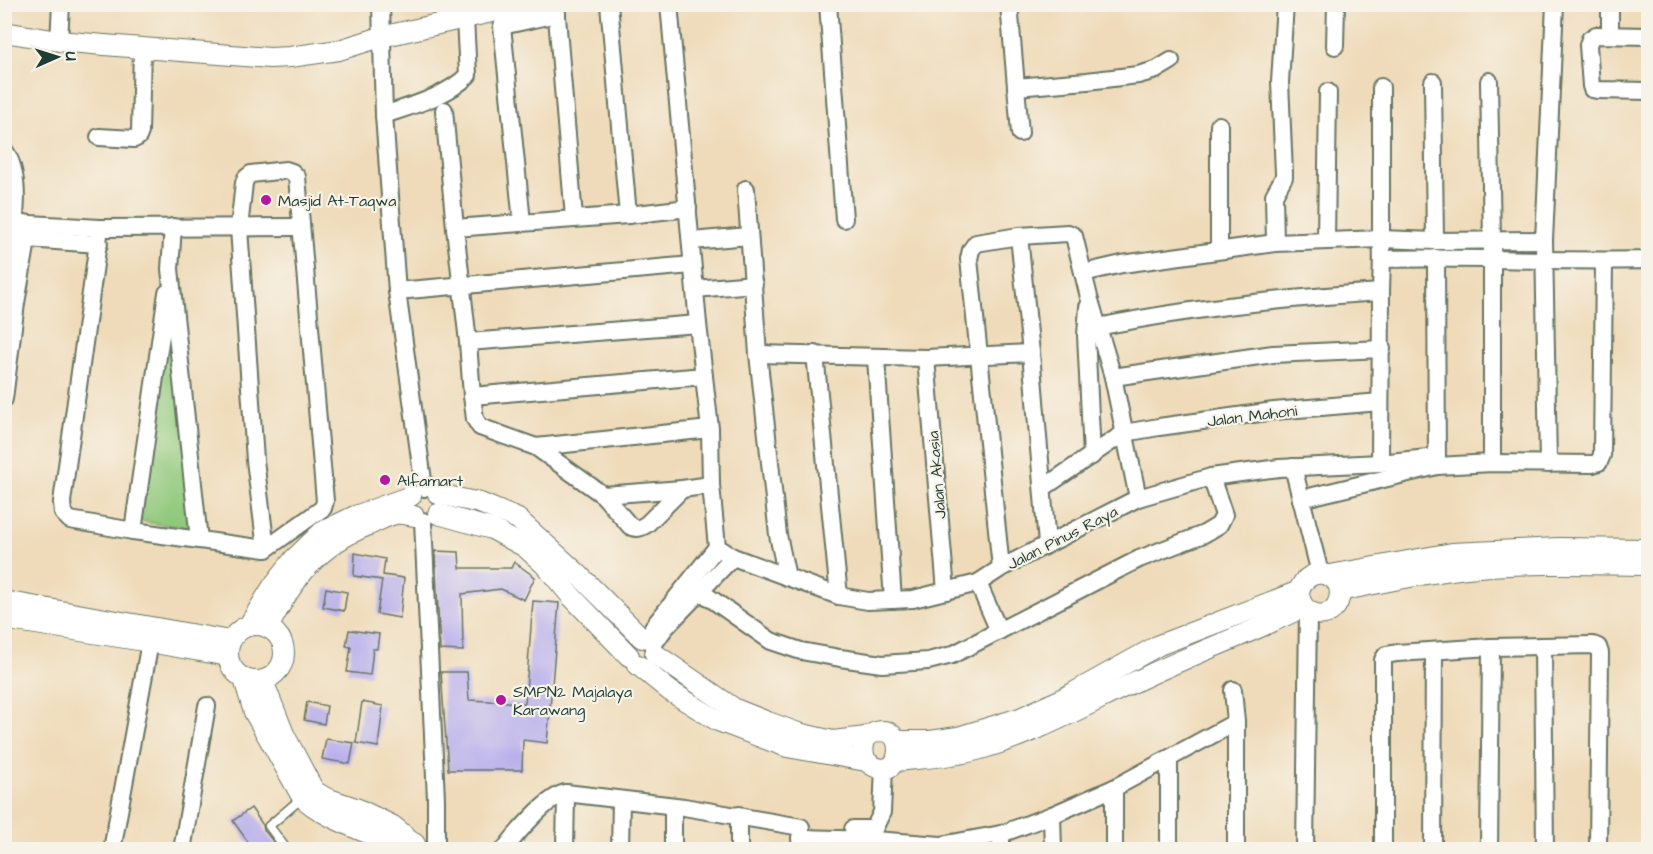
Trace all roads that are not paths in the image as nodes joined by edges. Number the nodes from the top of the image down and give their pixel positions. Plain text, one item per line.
1 (61, 4) edge
2 (381, 4) edge
3 (609, 4) edge
4 (669, 4) edge
5 (828, 4) edge
6 (1009, 4) edge
7 (1285, 4) edge
8 (1336, 4) edge
9 (1555, 4) edge
10 (1610, 4) edge
11 (524, 5) edge
12 (556, 9) edge
13 (465, 19) junction
14 (4, 32) edge
15 (1610, 34) junction
16 (1648, 36) edge
17 (381, 37) junction
18 (60, 41) junction
19 (1335, 46) dead end
20 (142, 48) junction
21 (1171, 61) dead end
22 (1489, 81) dead end
23 (1433, 82) dead end
24 (1016, 87) junction
25 (1381, 87) dead end
26 (1648, 91) edge
27 (1328, 92) dead end
28 (444, 110) dead end
29 (384, 115) junction
30 (1218, 125) dead end
31 (1020, 133) dead end
32 (99, 137) dead end
33 (4, 150) edge
34 (746, 189) dead end
35 (688, 208) junction
36 (628, 215) junction
37 (574, 218) junction
38 (844, 219) dead end
39 (522, 222) junction
40 (19, 226) edge
41 (173, 227) junction
42 (300, 227) junction
43 (238, 228) junction
44 (455, 228) junction
45 (100, 236) junction
46 (749, 236) junction
47 (1019, 236) junction
48 (1381, 239) junction
49 (1492, 240) junction
50 (1544, 240) junction
51 (691, 241) junction
52 (1326, 241) junction
53 (1435, 241) junction
54 (1275, 243) junction
55 (1219, 250) junction
56 (1436, 258) junction
57 (1383, 259) junction
58 (1544, 259) junction
59 (1492, 260) junction
60 (1648, 260) edge
61 (1604, 261) junction
62 (692, 265) junction
63 (170, 269) junction
64 (1083, 273) junction
65 (754, 284) junction
66 (462, 286) junction
67 (4, 288) edge
68 (695, 289) junction
69 (397, 291) junction
70 (1381, 292) junction
71 (1089, 297) junction
72 (698, 324) junction
73 (1098, 327) junction
74 (468, 342) junction
75 (1382, 349) junction
76 (1031, 353) junction
77 (758, 354) junction
78 (815, 354) junction
79 (978, 357) junction
80 (876, 358) junction
81 (926, 358) junction
82 (6, 372) edge
83 (705, 376) junction
84 (1113, 377) junction
85 (472, 396) junction
86 (4, 399) edge
87 (1380, 402) junction
88 (710, 429) junction
89 (1125, 433) junction
90 (536, 447) junction
91 (1092, 456) junction
92 (1437, 461) junction
93 (1380, 463) junction
94 (1492, 463) junction
95 (1548, 464) junction
96 (1293, 467) junction
97 (1211, 477) junction
98 (711, 485) junction
99 (1043, 488) junction
100 (682, 489) junction
101 (425, 492) junction
102 (603, 495) junction
103 (1138, 498) junction
104 (1301, 499) junction
105 (425, 517) junction
106 (133, 531) junction
107 (199, 540) junction
108 (1047, 544) junction
109 (717, 547) junction
110 (266, 549) junction
111 (1648, 549) edge
112 (733, 557) junction
113 (1614, 557) junction
114 (1648, 565) edge
115 (1001, 568) junction
116 (787, 577) junction
117 (1330, 580) junction
118 (978, 583) junction
119 (700, 591) junction
120 (945, 591) junction
121 (839, 596) junction
122 (893, 600) junction
123 (4, 601) edge
124 (1303, 603) junction
125 (4, 619) edge
126 (259, 626) junction
127 (999, 631) junction
128 (150, 642) junction
129 (650, 646) junction
130 (1543, 646) junction
131 (1491, 647) junction
132 (229, 649) junction
133 (1434, 651) junction
134 (633, 661) junction
135 (254, 680) junction
136 (1233, 690) dead end
137 (207, 706) dead end
138 (1236, 722) junction
139 (1024, 725) junction
140 (866, 737) junction
141 (897, 741) junction
142 (1169, 759) junction
143 (880, 765) junction
144 (1114, 788) junction
145 (566, 793) junction
146 (308, 794) junction
147 (621, 800) junction
148 (679, 806) junction
149 (739, 815) junction
150 (1052, 815) junction
151 (800, 838) edge
152 (874, 840) edge
153 (1001, 842) edge
154 (941, 847) edge
155 (112, 849) edge
156 (182, 849) edge
157 (287, 849) edge
158 (399, 849) edge
159 (417, 849) edge
160 (436, 849) edge
161 (504, 849) edge
162 (565, 849) edge
163 (620, 849) edge
164 (673, 849) edge
165 (684, 849) edge
166 (739, 849) edge
167 (1053, 849) edge
168 (1114, 849) edge
169 (1169, 849) edge
170 (1236, 849) edge
171 (1305, 849) edge
172 (1383, 849) edge
173 (1433, 849) edge
174 (1490, 849) edge
175 (1545, 849) edge
176 (1598, 849) edge

1 - 18 street
2 - 17 street
3 - 36 street
4 - 35 street
5 - 38 street
6 - 24 street
7 - 54 street
8 - 19 street
9 - 50 street
10 - 15 street
11 - 13 street
12 - 37 street
12 - 39 street
13 - 17 street
13 - 29 street
14 - 18 street
15 - 16 street
15 - 26 street
17 - 20 street
17 - 29 street
18 - 20 street
20 - 32 street
21 - 24 street
22 - 49 street
23 - 53 street
24 - 31 street
25 - 48 street
27 - 52 street
28 - 44 street
29 - 69 street
30 - 55 street
33 - 40 street
34 - 46 street
35 - 36 street
35 - 51 street
36 - 37 street
37 - 39 street
39 - 44 street
40 - 45 street
40 - 67 street
40 - 82 street
41 - 43 street
41 - 45 street
41 - 63 street
42 - 43 street
42 - 43 street
42 - 110 street
43 - 110 street
44 - 66 street
45 - 106 street
46 - 51 street
46 - 65 street
47 - 64 street
47 - 76 street
47 - 79 street
48 - 52 street
48 - 53 street
48 - 57 street
49 - 50 street
49 - 53 street
49 - 59 street
50 - 58 street
51 - 62 street
52 - 54 street
54 - 55 street
55 - 64 street
56 - 57 street
56 - 59 street
56 - 92 street
57 - 70 street
58 - 59 street
58 - 61 street
58 - 95 street
59 - 94 street
60 - 61 street
61 - 95 street
62 - 66 street
62 - 68 street
63 - 106 street
63 - 107 street
64 - 71 street
65 - 68 street
65 - 77 street
66 - 69 street
66 - 74 street
68 - 72 street
69 - 101 street
70 - 73 street
70 - 75 street
71 - 73 street
71 - 91 street
72 - 74 street
72 - 83 street
73 - 84 street
74 - 85 street
75 - 84 street
75 - 87 street
76 - 79 street
76 - 99 street
77 - 78 street
77 - 116 street
78 - 80 street
78 - 121 street
79 - 81 street
79 - 115 street
80 - 81 street
80 - 122 street
81 - 120 street, Jalan Akasia
82 - 86 street
83 - 85 street
83 - 88 street
84 - 89 street
85 - 90 street
87 - 89 street, Jalan Mahoni
87 - 93 street
88 - 90 street
88 - 98 street
89 - 91 street
89 - 103 street
90 - 102 street
91 - 99 street
92 - 93 street, Jalan Pinus Raya
92 - 94 street
92 - 104 street
93 - 96 street, Jalan Pinus Raya
94 - 95 street
96 - 97 street, Jalan Pinus Raya
96 - 104 street
97 - 103 street, Jalan Pinus Raya
97 - 127 street
98 - 100 street
98 - 109 street
99 - 108 street
100 - 102 street
100 - 102 street
101 - 105 street
101 - 105 street
101 - 126 street
101 - 129 street
103 - 108 street, Jalan Pinus Raya
104 - 117 street
105 - 126 street
105 - 134 street
105 - 160 street
106 - 107 street
107 - 110 street
108 - 115 street, Jalan Pinus Raya
109 - 112 street, Jalan Pinus Raya
109 - 129 street
111 - 113 street
112 - 116 street, Jalan Pinus Raya
112 - 119 street
113 - 114 street
113 - 117 street
115 - 118 street, Jalan Pinus Raya
116 - 121 street, Jalan Pinus Raya
117 - 124 street
117 - 124 street
118 - 120 street, Jalan Pinus Raya
118 - 127 street
119 - 127 street
119 - 129 street
120 - 122 street, Jalan Pinus Raya
121 - 122 street, Jalan Pinus Raya
123 - 132 street
124 - 139 street
124 - 171 street
125 - 128 street
126 - 132 street
126 - 135 street
128 - 132 street
128 - 155 street
129 - 134 street
129 - 140 street
130 - 131 street
130 - 175 street
130 - 176 street
131 - 133 street
131 - 174 street
132 - 135 street
133 - 172 street
133 - 173 street
134 - 143 street
135 - 146 street
136 - 138 street
137 - 156 street
138 - 142 street
138 - 170 street
139 - 141 street
139 - 143 street
140 - 141 street
140 - 143 street
141 - 143 street
142 - 144 street
142 - 169 street
143 - 152 street
144 - 150 street
144 - 168 street
145 - 147 street
145 - 161 street
145 - 162 street
146 - 157 lane
146 - 158 street
146 - 159 street
147 - 148 street
147 - 163 street
148 - 149 street
148 - 164 street
148 - 165 street
149 - 151 street
149 - 166 street
150 - 153 street
150 - 167 street
151 - 152 street
152 - 154 street
153 - 154 street

